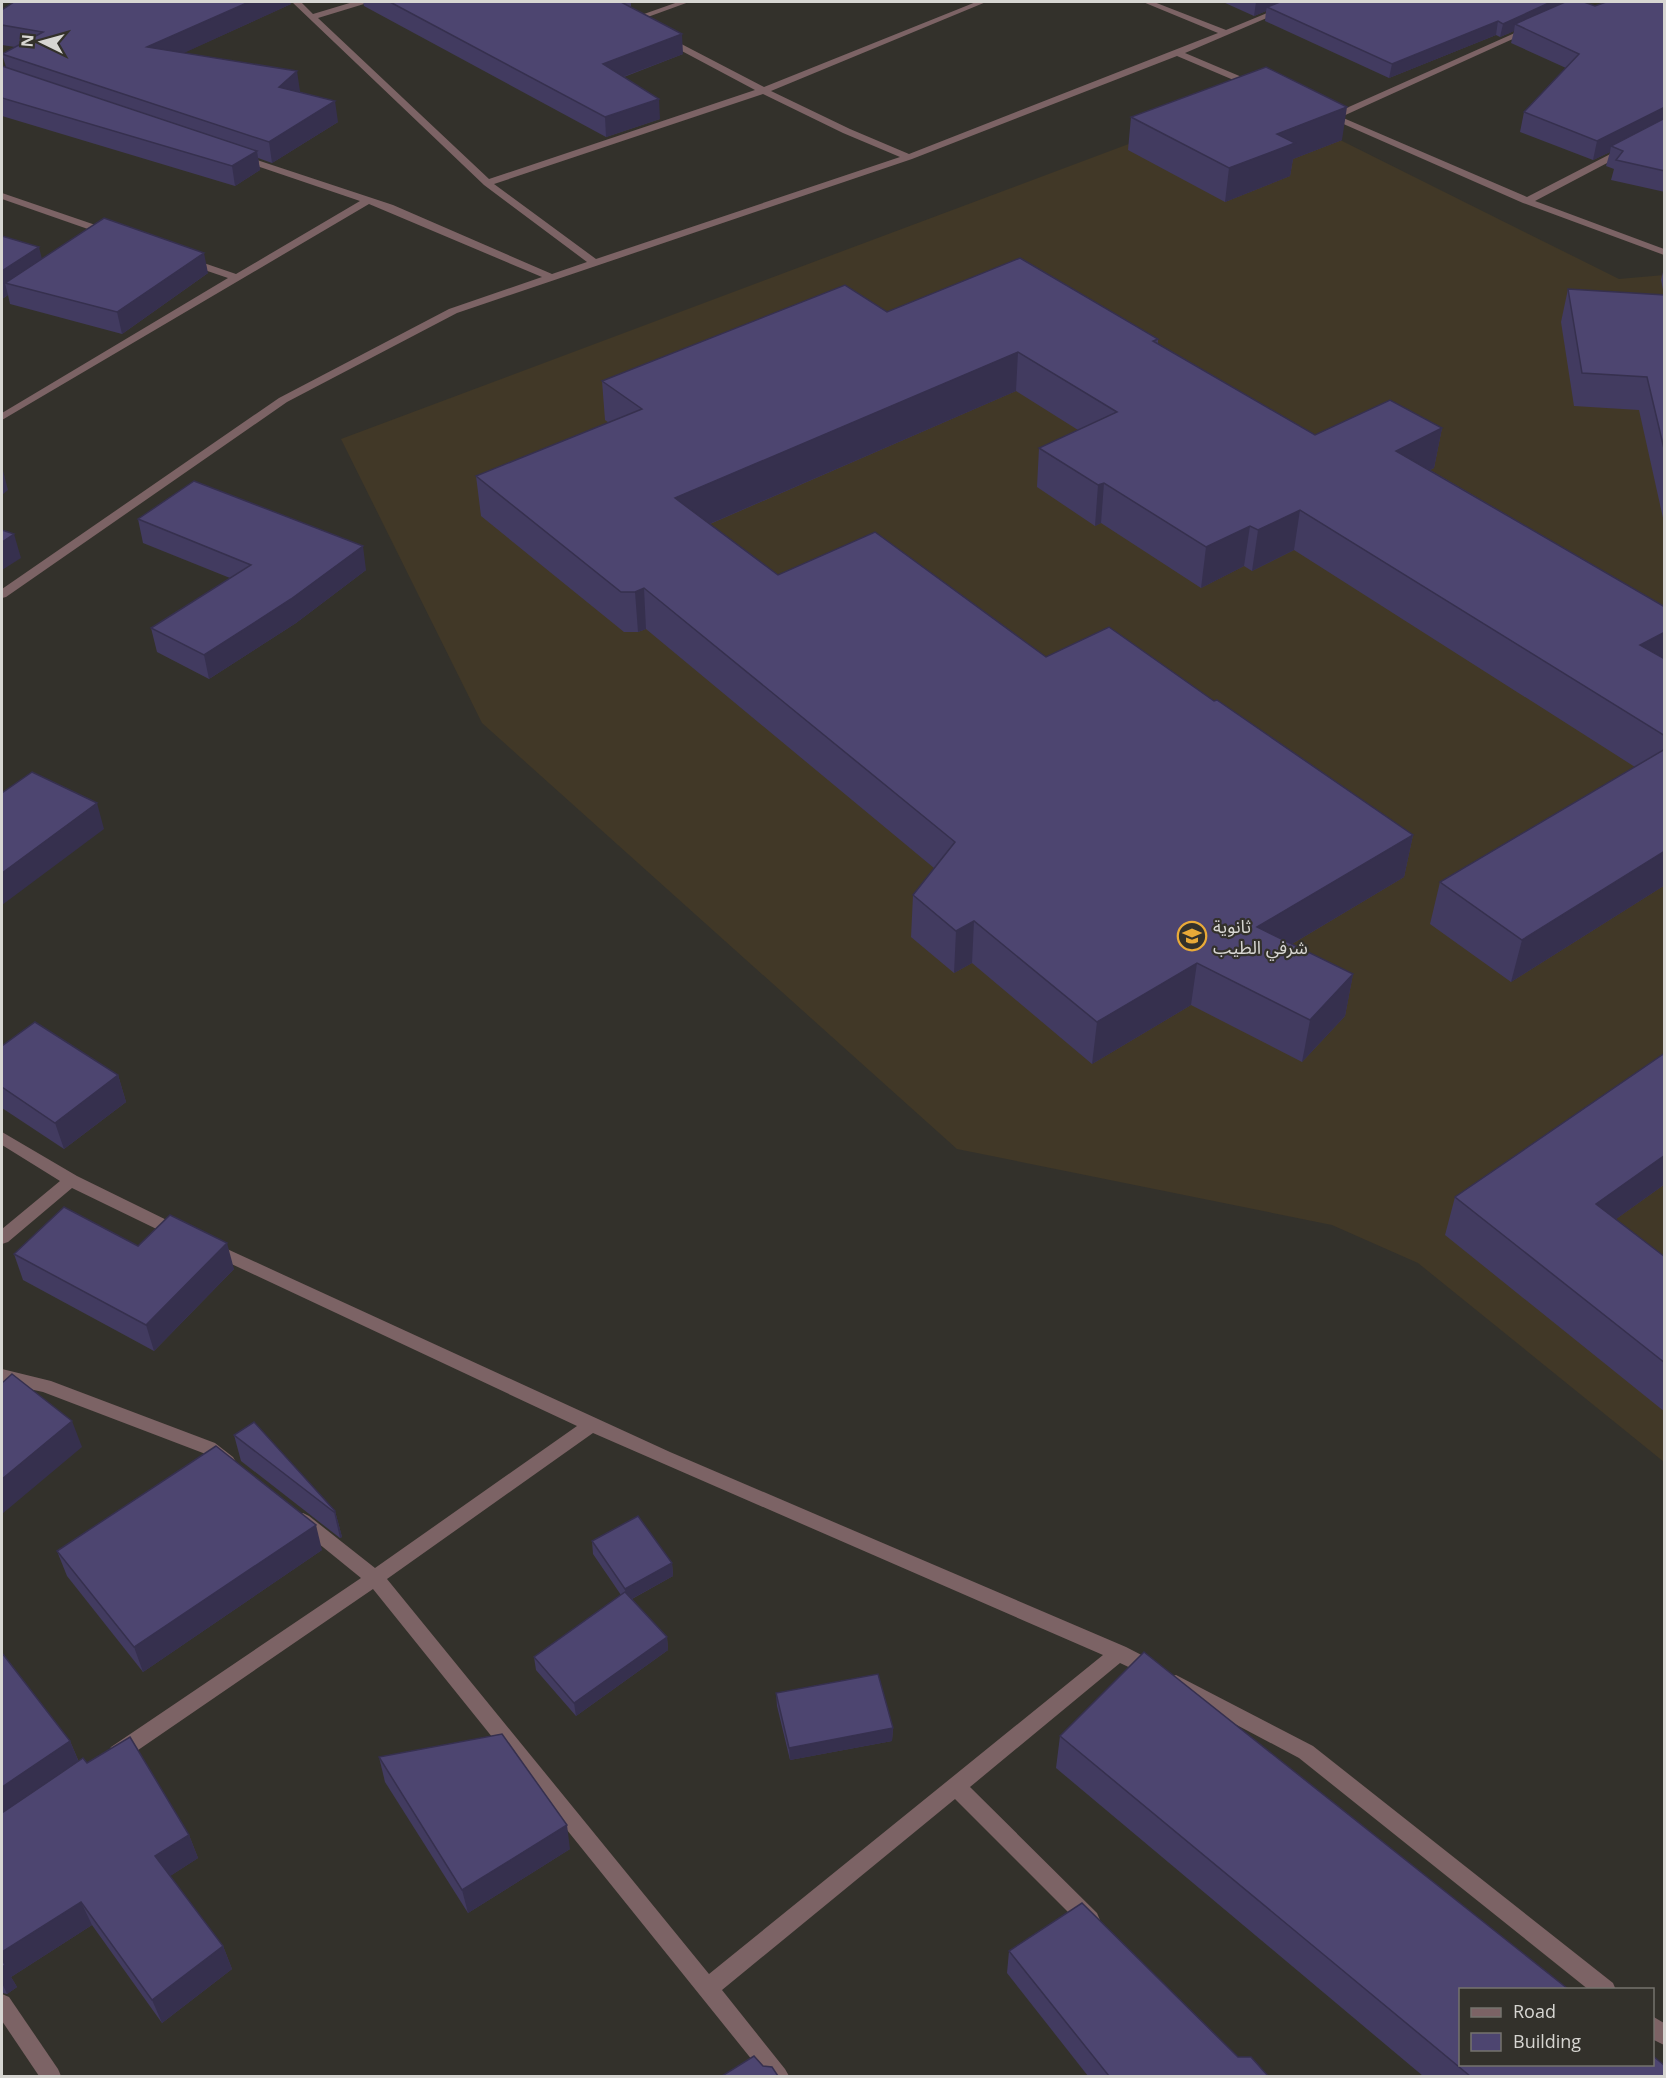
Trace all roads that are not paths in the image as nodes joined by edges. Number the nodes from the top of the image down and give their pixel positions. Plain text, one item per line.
1 (286, 2) edge
2 (360, 2) edge
3 (685, 2) edge
4 (982, 2) edge
5 (1147, 2) edge
6 (1300, 2) edge
7 (297, 3) edge
8 (312, 17) junction
9 (641, 26) edge
10 (1538, 26) edge
11 (652, 31) edge
12 (1226, 33) junction
13 (1177, 53) junction
14 (1261, 87) edge
15 (763, 91) junction
16 (1313, 109) edge
17 (1334, 117) junction
18 (1633, 146) edge
19 (235, 156) edge
20 (909, 157) junction
21 (487, 183) junction
22 (2, 196) edge
23 (368, 200) junction
24 (1527, 201) junction
25 (125, 239) edge
26 (1665, 252) edge
27 (181, 258) edge
28 (595, 263) junction
29 (237, 278) junction
30 (552, 278) junction
31 (2, 417) edge
32 (2, 594) edge
33 (2, 1138) edge
34 (71, 1180) junction
35 (2, 1238) edge
36 (2, 1376) edge
37 (591, 1425) junction
38 (246, 1477) edge
39 (292, 1513) edge
40 (375, 1578) junction
41 (1119, 1653) junction
42 (100, 1765) edge
43 (956, 1786) junction
44 (1106, 1935) edge
45 (1605, 1988) edge
46 (707, 1989) junction
47 (2, 2004) edge
48 (51, 2076) edge
49 (778, 2076) edge

1 - 7 street
2 - 8 street
3 - 9 street
4 - 15 street
5 - 12 street
6 - 12 street
7 - 8 street
8 - 21 street
10 - 17 street
11 - 15 street
12 - 13 street
13 - 14 street
13 - 20 street
15 - 20 street
15 - 21 street
16 - 17 street
17 - 24 street
18 - 24 street
19 - 23 street
20 - 28 street
21 - 28 street
22 - 25 street
23 - 29 street
23 - 30 street
24 - 26 street
27 - 29 street
28 - 30 street
29 - 31 street
30 - 32 street
33 - 34 street
34 - 35 street
34 - 37 street
36 - 38 street
37 - 40 street
37 - 41 street
39 - 40 street
40 - 42 street
40 - 46 street
41 - 43 street
41 - 45 street
43 - 44 street
43 - 46 street
46 - 49 street
47 - 48 street

